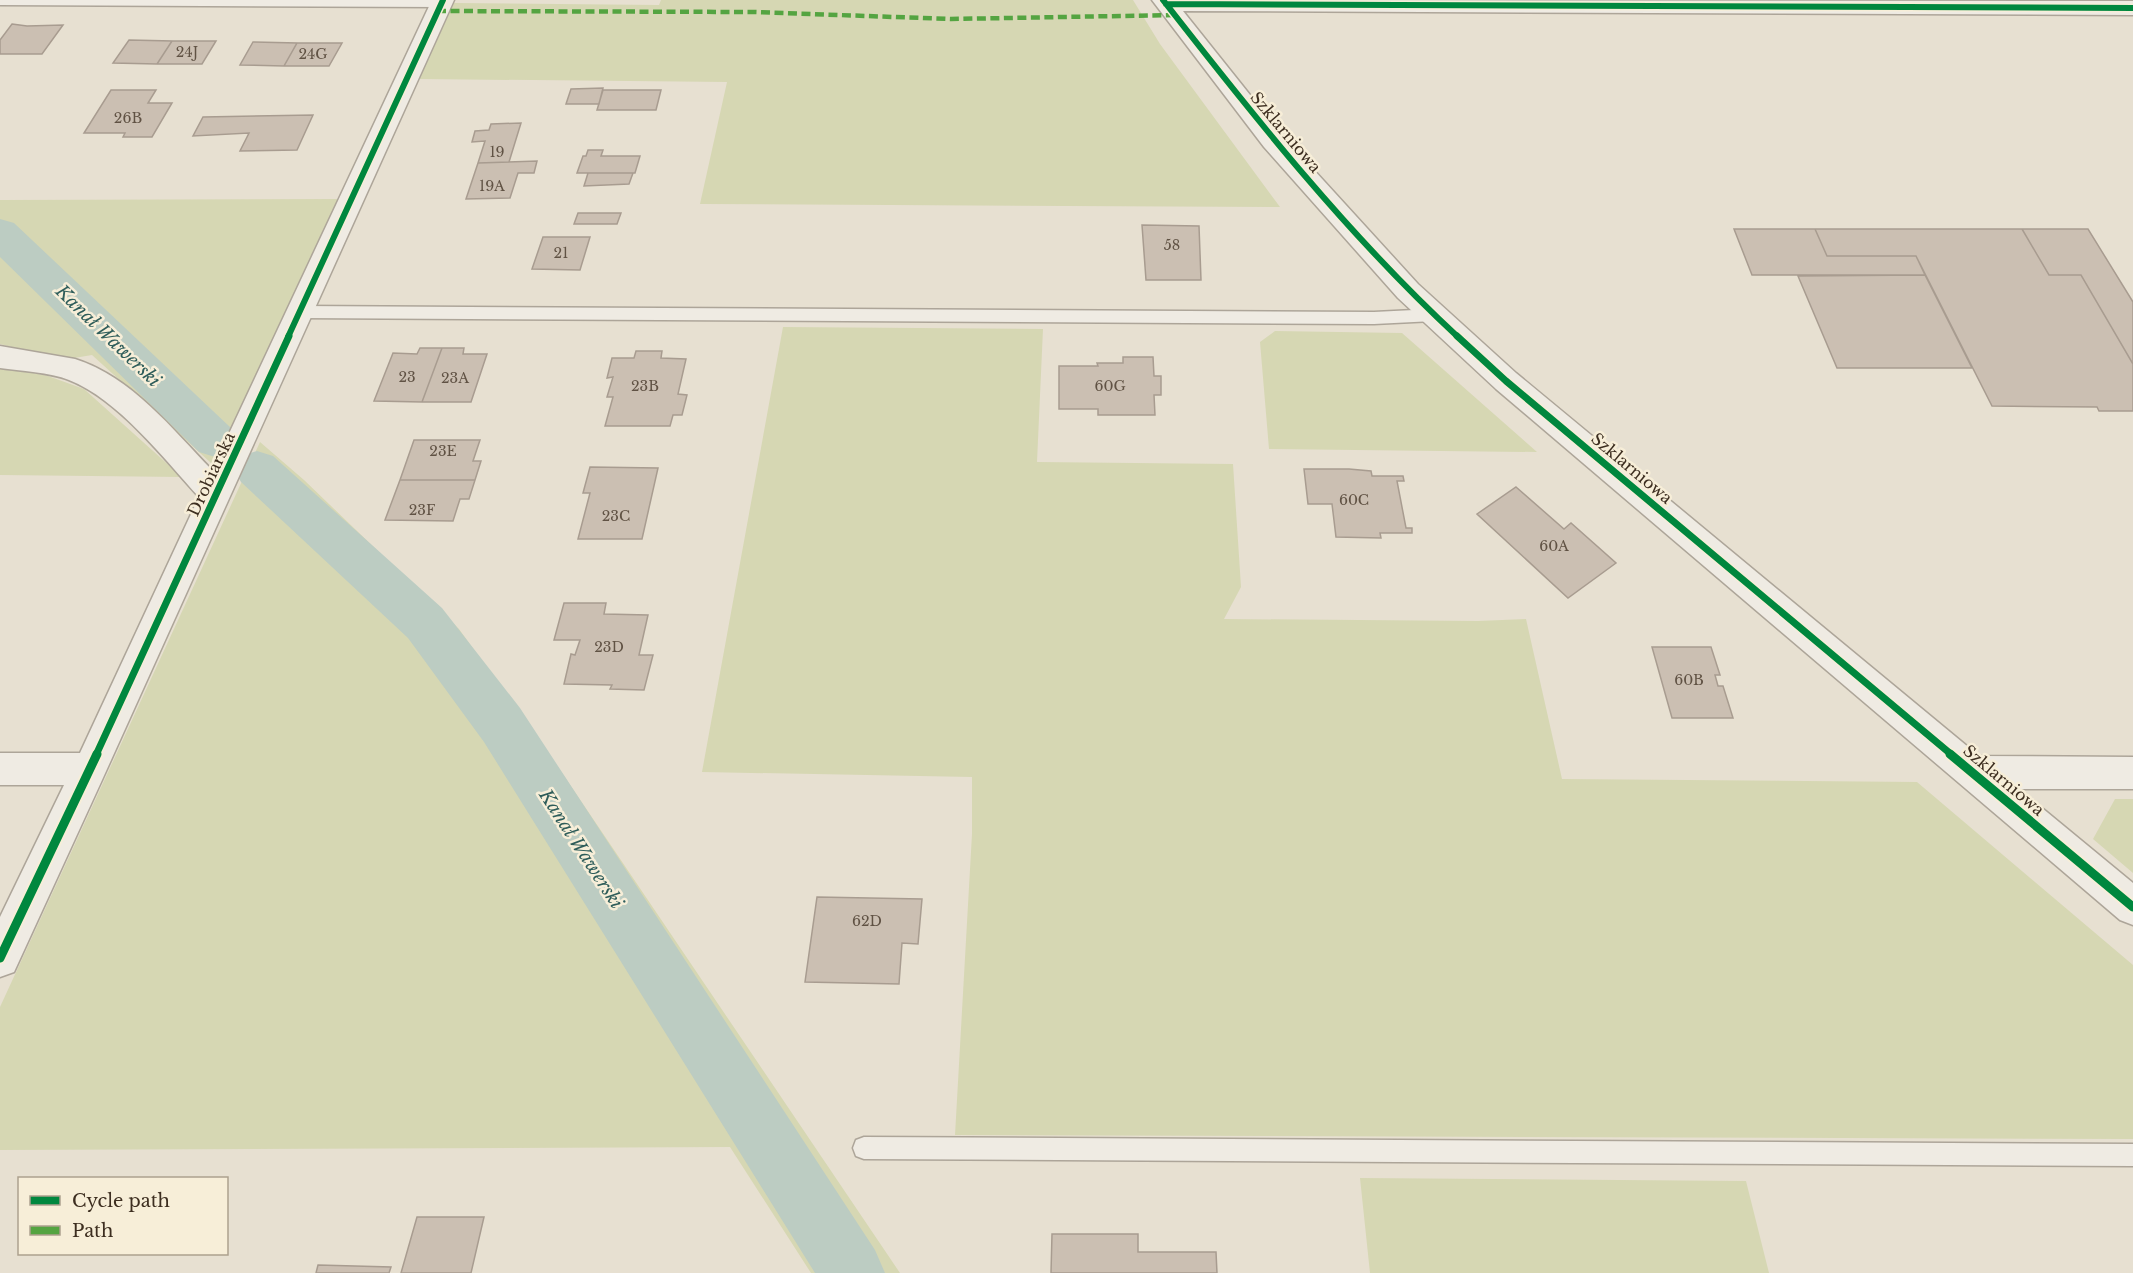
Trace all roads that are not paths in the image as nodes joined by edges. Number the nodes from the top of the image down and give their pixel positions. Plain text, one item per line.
1 (0, 2) edge
2 (442, 2) edge
3 (1165, 2) edge
4 (2133, 8) edge
5 (300, 312) junction
6 (1434, 315) junction
7 (0, 357) edge
8 (216, 494) junction
9 (0, 769) edge
10 (90, 769) junction
11 (1973, 772) junction
12 (2133, 773) edge
13 (2133, 907) edge
14 (0, 958) edge
15 (864, 1148) dead end
16 (2133, 1155) edge

1 - 2 lane
2 - 5 street, Drobiarska
3 - 4 street
3 - 6 street, Szklarniowa
5 - 6 lane
5 - 8 street, Drobiarska
6 - 11 street, Szklarniowa
7 - 8 street
8 - 10 street, Drobiarska
9 - 10 street
10 - 14 street, Drobiarska
11 - 12 street
11 - 13 street, Szklarniowa
15 - 16 lane

